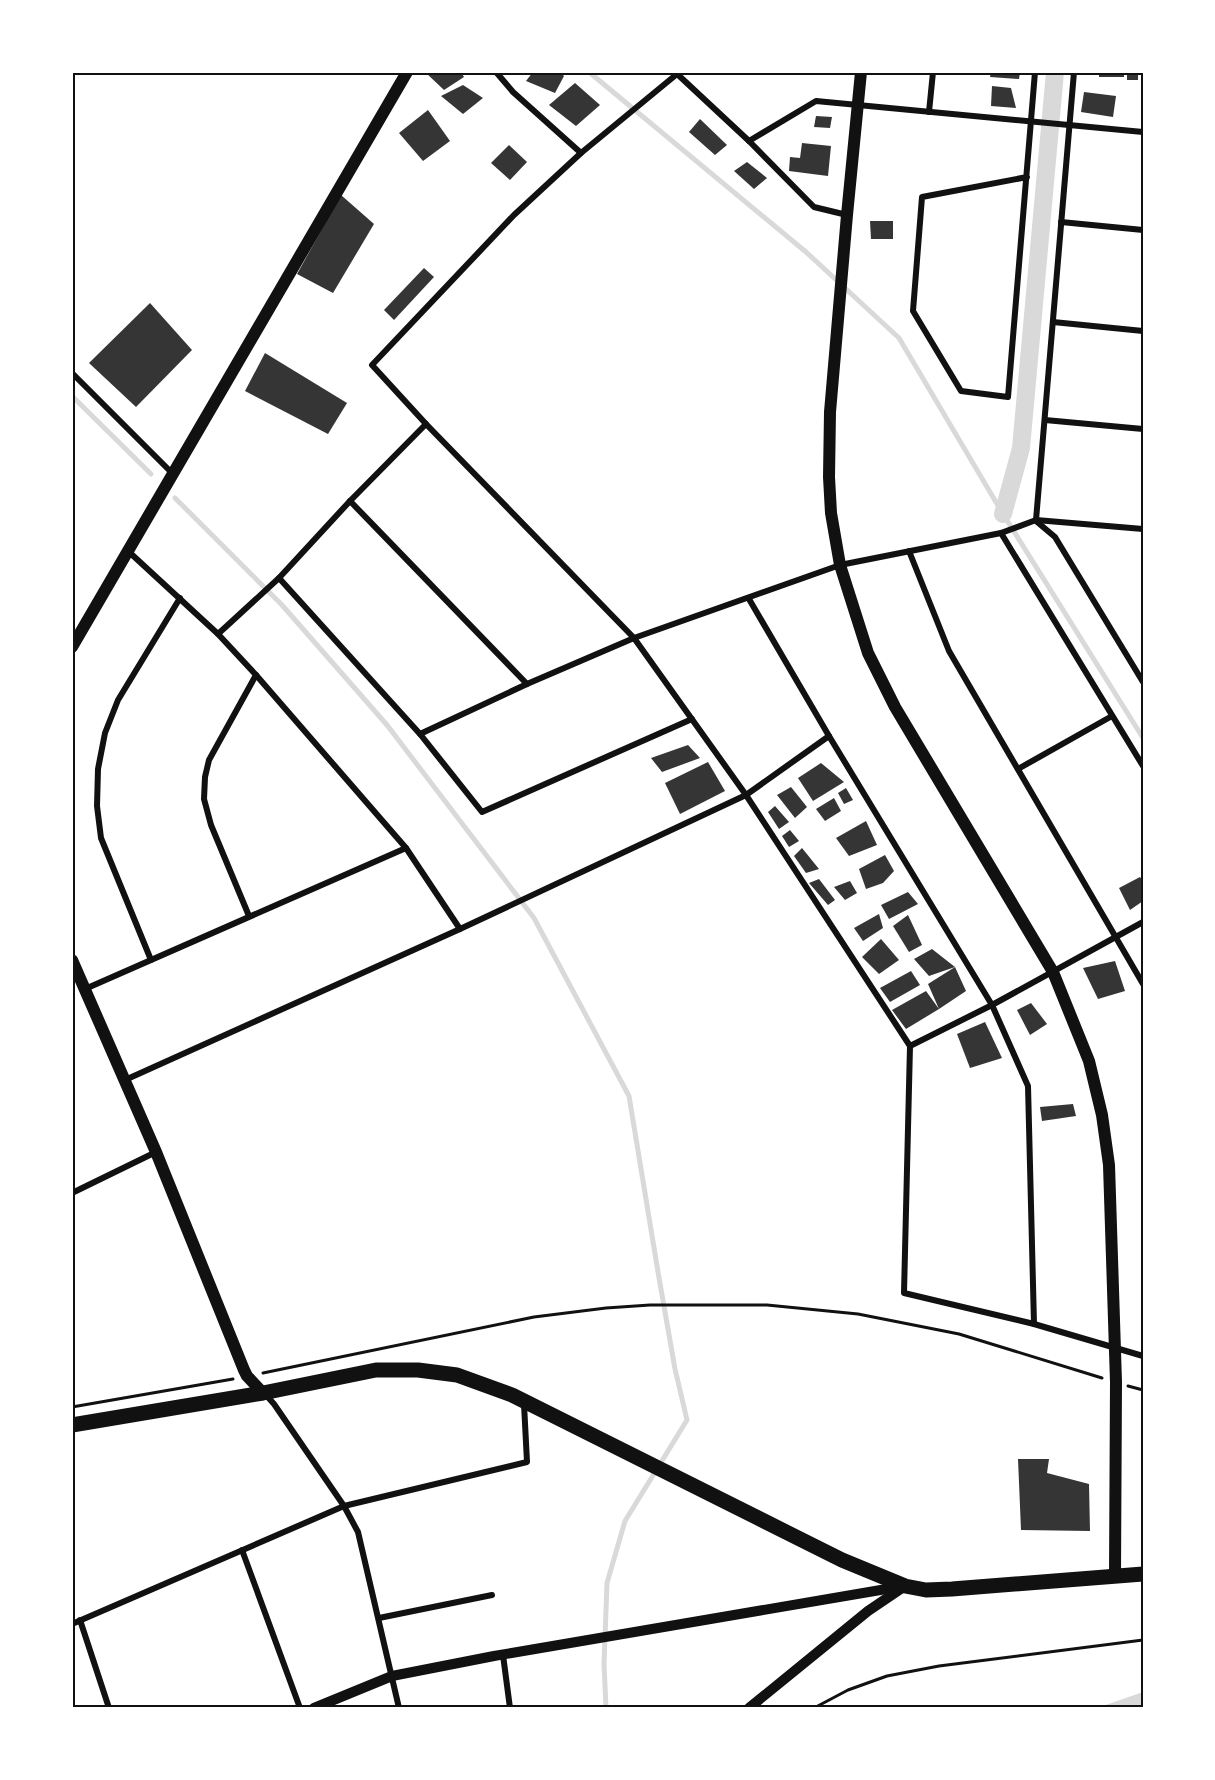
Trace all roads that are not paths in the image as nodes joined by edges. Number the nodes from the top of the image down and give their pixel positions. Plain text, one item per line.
1 (407, 72) edge
2 (496, 72) edge
3 (861, 72) edge
4 (933, 72) edge
5 (1035, 72) edge
6 (1074, 72) edge
7 (676, 73) edge
8 (858, 106) junction
9 (929, 112) junction
10 (1031, 122) junction
11 (1070, 125) junction
12 (1143, 132) edge
13 (749, 141) junction
14 (581, 153) junction
15 (1027, 177) junction
16 (847, 215) junction
17 (1061, 222) junction
18 (1143, 230) edge
19 (1053, 322) junction
20 (1143, 331) edge
21 (72, 373) edge
22 (1045, 420) junction
23 (426, 424) junction
24 (1143, 429) edge
25 (172, 473) junction
26 (350, 501) junction
27 (1036, 520) junction
28 (1143, 529) edge
29 (1001, 534) junction
30 (128, 550) junction
31 (909, 551) junction
32 (840, 565) junction
33 (279, 578) junction
34 (180, 598) junction
35 (749, 599) junction
36 (218, 634) junction
37 (634, 638) junction
38 (72, 647) edge
39 (256, 675) junction
40 (1143, 682) edge
41 (527, 684) junction
42 (1112, 716) junction
43 (692, 719) junction
44 (420, 734) junction
45 (829, 736) junction
46 (1143, 766) edge
47 (1018, 769) junction
48 (746, 795) junction
49 (406, 848) junction
50 (249, 916) junction
51 (1143, 922) edge
52 (460, 929) junction
53 (1117, 937) junction
54 (72, 960) edge
55 (151, 960) junction
56 (1053, 972) junction
57 (1143, 984) edge
58 (85, 989) junction
59 (992, 1005) junction
60 (910, 1046) junction
61 (125, 1080) junction
62 (156, 1152) junction
63 (72, 1193) edge
64 (1034, 1324) junction
65 (1115, 1348) junction
66 (1143, 1356) edge
67 (263, 1393) junction
68 (524, 1401) junction
69 (72, 1425) edge
70 (344, 1506) junction
71 (242, 1550) junction
72 (1143, 1574) edge
73 (1115, 1575) junction
74 (904, 1586) junction
75 (492, 1595) dead end
76 (379, 1618) junction
77 (80, 1620) junction
78 (72, 1624) edge
79 (503, 1654) junction
80 (392, 1676) junction
81 (109, 1708) edge
82 (300, 1708) edge
83 (314, 1708) edge
84 (399, 1708) edge
85 (510, 1708) edge
86 (749, 1708) edge

1 - 25 main road
2 - 14 street
3 - 8 main road
4 - 9 street
5 - 10 street
6 - 11 street
7 - 13 street
7 - 14 street
8 - 9 street
8 - 13 street
8 - 16 main road
9 - 10 street
10 - 11 street
10 - 15 street
11 - 12 street
11 - 17 street
13 - 16 street
14 - 23 street
15 - 15 street
16 - 32 main road
17 - 18 street
17 - 19 street
19 - 20 street
19 - 22 street
21 - 25 street
22 - 24 street
22 - 27 street
23 - 26 street
23 - 37 street
25 - 30 main road
26 - 33 street
26 - 41 street
27 - 28 street
27 - 29 street
27 - 40 street
29 - 31 street
29 - 42 street
30 - 34 street
30 - 38 main road
31 - 32 street
31 - 47 street
32 - 35 street
32 - 56 main road
33 - 36 street
33 - 44 street
34 - 36 street
34 - 55 street
35 - 37 street
35 - 45 street
36 - 39 street
37 - 41 street
37 - 43 street
39 - 49 street
39 - 50 street
41 - 44 street
42 - 46 street
42 - 47 street
43 - 44 street
43 - 48 street
45 - 48 street
45 - 59 street
47 - 53 street
48 - 52 street
48 - 60 street
49 - 50 street
49 - 52 street
50 - 55 street
51 - 53 street
52 - 61 street
53 - 56 street
53 - 57 street
54 - 58 main road
55 - 58 street
56 - 59 street
56 - 65 main road
58 - 61 main road
59 - 60 street
59 - 64 street
60 - 64 street
61 - 62 main road
62 - 63 street
62 - 67 main road
64 - 65 street
65 - 66 street
65 - 73 main road
67 - 68 highway
67 - 69 highway
67 - 70 street
68 - 70 street
68 - 74 highway
70 - 71 street
70 - 76 street
71 - 77 street
71 - 82 street
72 - 73 highway
73 - 74 highway
74 - 79 street
74 - 86 street
75 - 76 street
76 - 80 street
77 - 78 street
77 - 81 street
79 - 80 street
79 - 85 street
80 - 83 street
80 - 84 street

